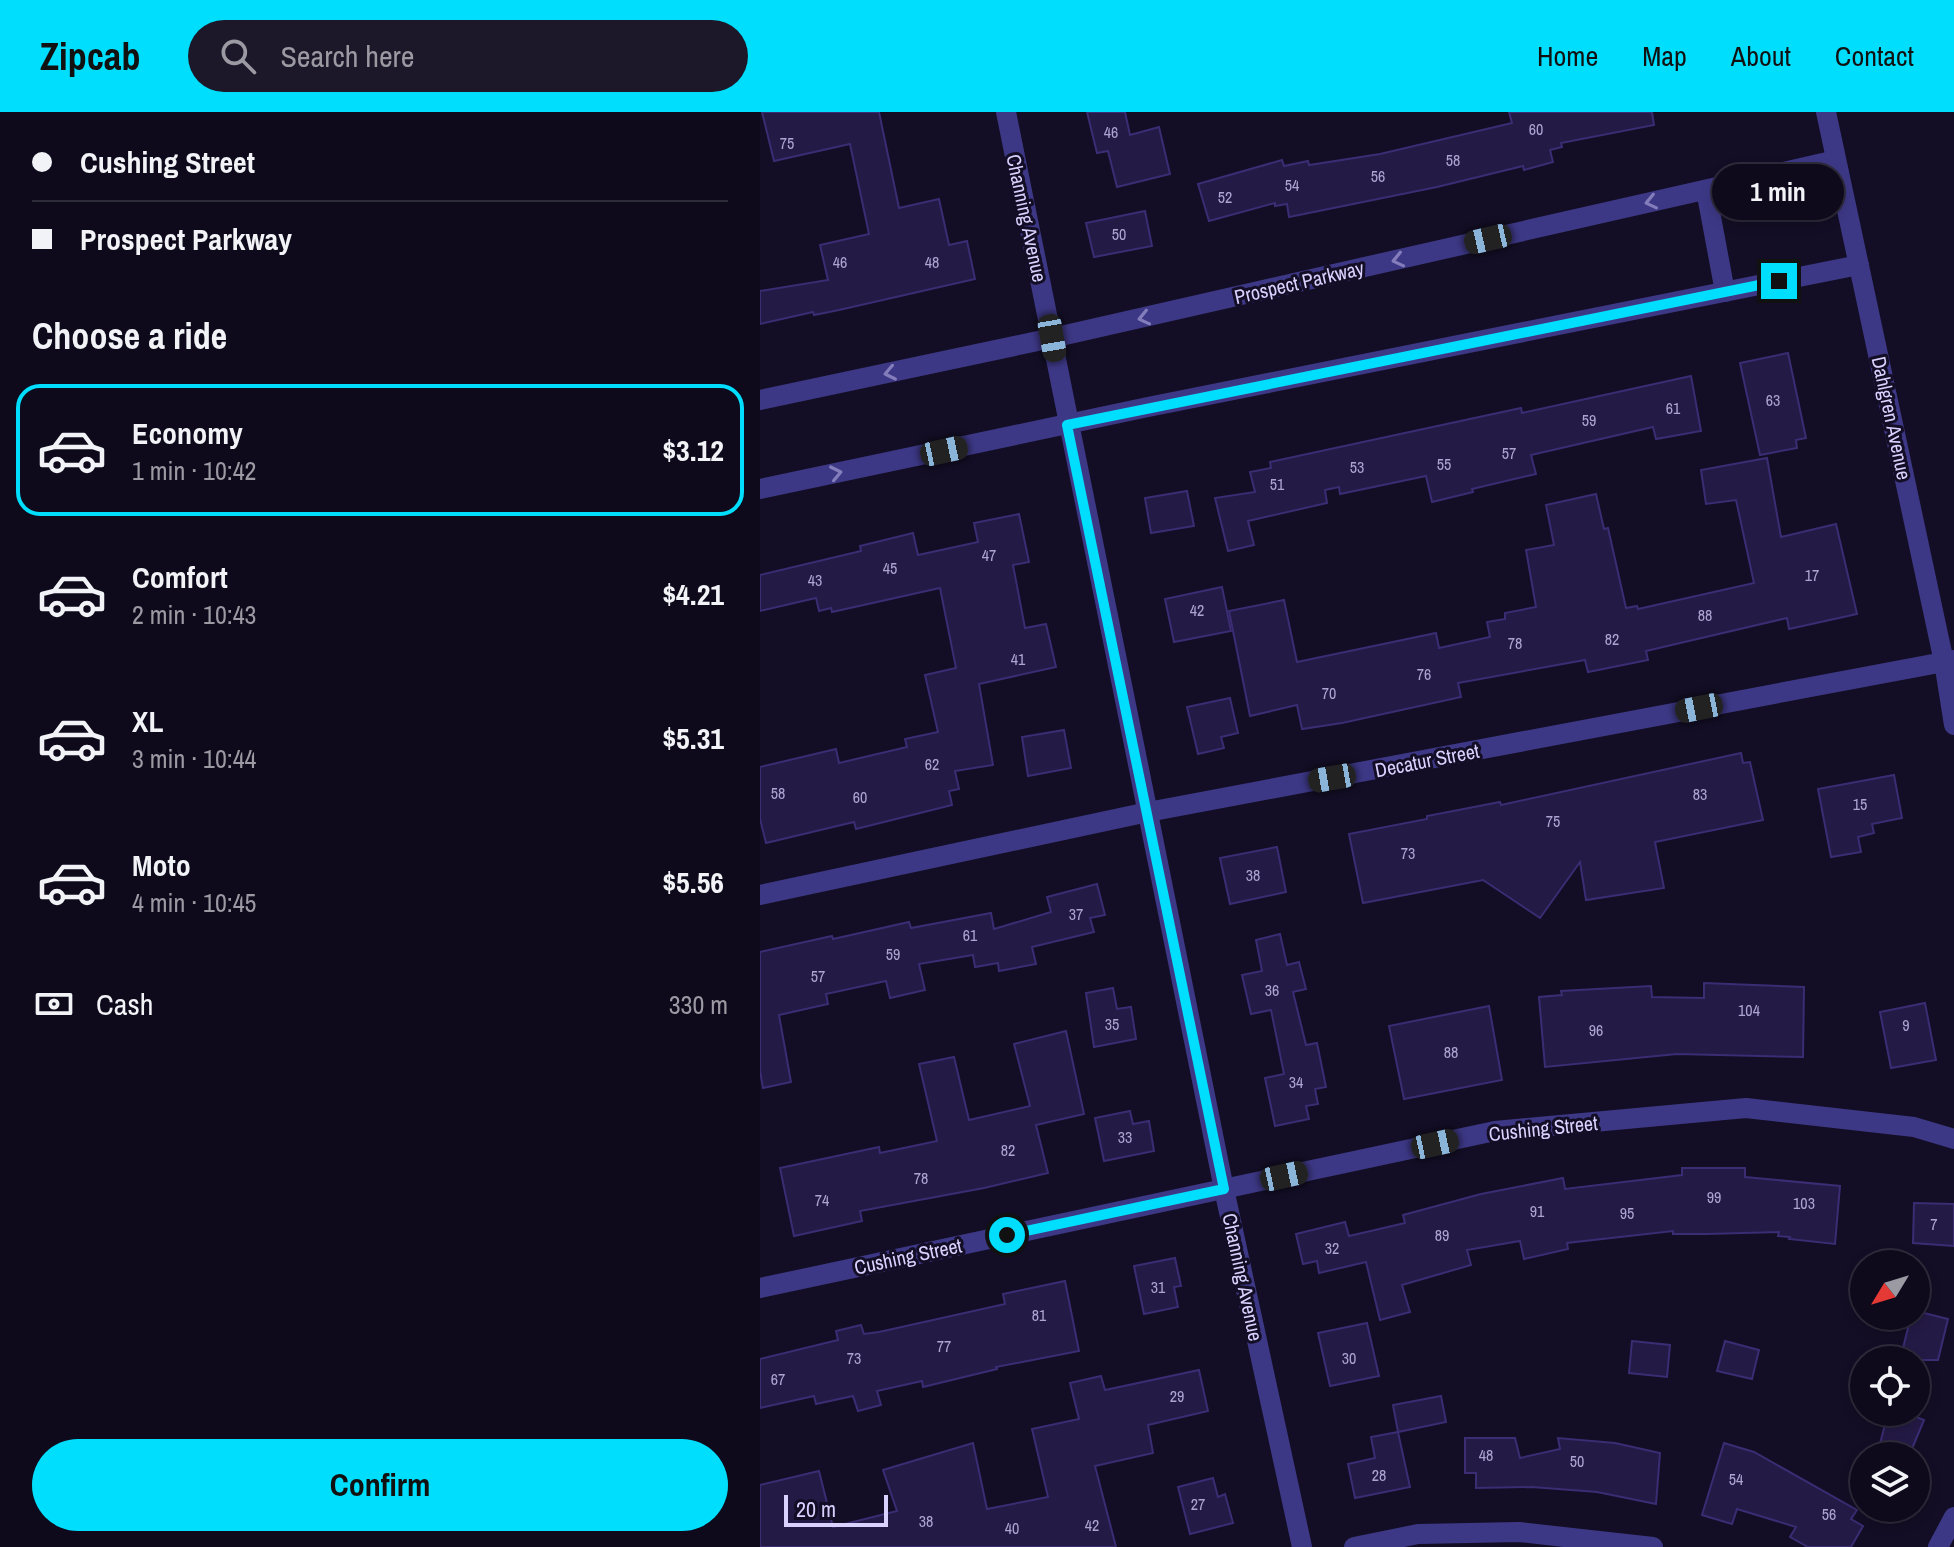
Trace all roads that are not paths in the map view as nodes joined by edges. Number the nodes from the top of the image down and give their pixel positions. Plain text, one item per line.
1 (1006, 112) edge
2 (1826, 112) edge
3 (1836, 160) junction
4 (1706, 190) junction
5 (1859, 265) junction
6 (1725, 292) junction
7 (1052, 338) junction
8 (760, 400) edge
9 (1067, 425) junction
10 (760, 489) edge
11 (1949, 661) edge
12 (1954, 725) edge
13 (1148, 812) junction
14 (760, 895) edge
15 (1954, 1139) edge
16 (1224, 1189) junction
17 (760, 1288) edge
18 (1954, 1517) edge
19 (1302, 1547) edge
20 (1354, 1547) edge
21 (1653, 1547) edge
22 (1938, 1547) edge

1 - 7 street, Channing Avenue
2 - 3 street, Dahlgren Avenue
3 - 4 street, Prospect Parkway
3 - 5 street, Dahlgren Avenue
4 - 6 street
4 -> 7 street, Prospect Parkway
5 - 6 street
5 - 11 street, Dahlgren Avenue
6 - 9 street
7 -> 8 street, Prospect Parkway
7 - 9 street, Channing Avenue
10 -> 9 street
9 - 13 street, Channing Avenue
11 - 12 street, Dahlgren Avenue
11 - 13 street, Decatur Street
13 - 14 street, Decatur Street
13 - 16 street, Channing Avenue
15 - 16 street, Cushing Street
16 - 17 street, Cushing Street
16 - 19 street, Channing Avenue
18 - 22 street
20 - 21 street

